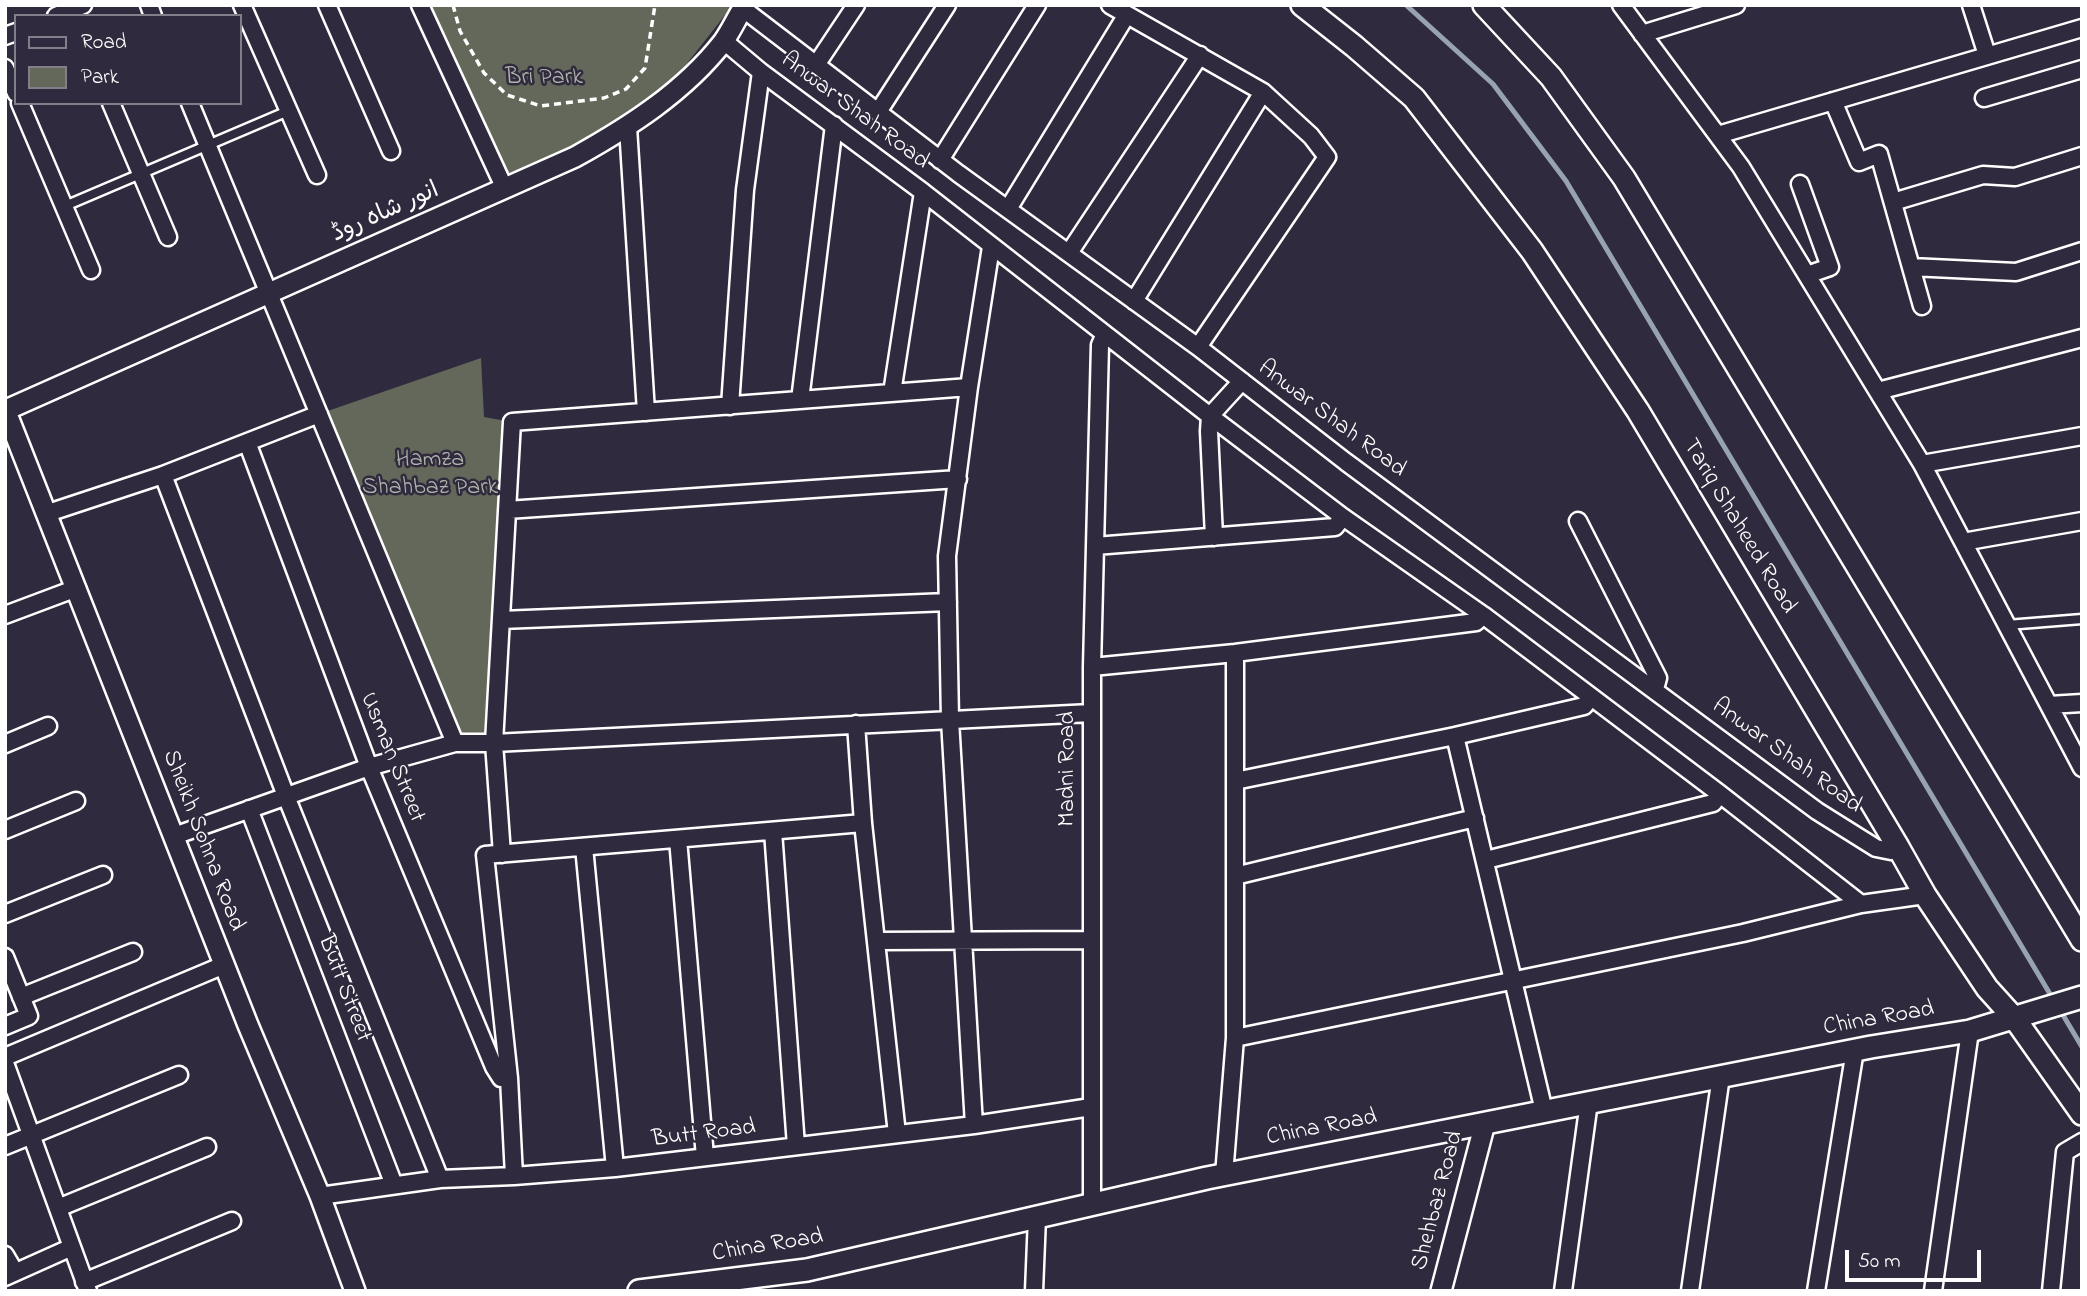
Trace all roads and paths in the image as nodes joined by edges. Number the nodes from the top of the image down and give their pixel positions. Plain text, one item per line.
1 (242, 5) edge
2 (327, 5) edge
3 (420, 5) edge
4 (453, 5) edge
5 (656, 5) edge
6 (856, 5) edge
7 (947, 5) edge
8 (1037, 5) edge
9 (1110, 5) edge
10 (1302, 5) edge
11 (1484, 5) edge
12 (1621, 5) edge
13 (1736, 5) edge
14 (1971, 5) edge
15 (744, 7) edge
16 (1706, 10) edge
17 (1126, 16) junction
18 (2082, 28) edge
19 (1642, 34) junction
20 (724, 41) junction
21 (1200, 55) junction
22 (1987, 55) junction
23 (816, 65) junction
24 (5, 68) edge
25 (2082, 69) edge
26 (761, 72) junction
27 (14, 88) edge
28 (1264, 92) junction
29 (1984, 98) dead end
30 (1833, 101) junction
31 (21, 105) edge
32 (112, 105) edge
33 (191, 105) edge
34 (288, 111) junction
35 (878, 112) junction
36 (834, 125) junction
37 (628, 127) junction
38 (1718, 135) junction
39 (207, 145) junction
40 (391, 150) dead end
41 (2082, 156) edge
42 (940, 160) junction
43 (141, 173) junction
44 (317, 175) dead end
45 (1800, 184) dead end
46 (505, 189) junction
47 (923, 192) junction
48 (1893, 202) junction
49 (65, 206) junction
50 (1008, 209) junction
51 (168, 237) dead end
52 (992, 247) junction
53 (2082, 251) edge
54 (1069, 253) junction
55 (1911, 267) junction
56 (91, 270) dead end
57 (1807, 275) junction
58 (269, 293) junction
59 (1133, 301) junction
60 (1922, 306) dead end
61 (1105, 334) junction
62 (2082, 338) edge
63 (1198, 347) junction
64 (1242, 381) junction
65 (969, 387) junction
66 (1878, 391) junction
67 (892, 393) junction
68 (800, 400) junction
69 (730, 405) junction
70 (6, 409) edge
71 (646, 412) junction
72 (319, 414) junction
73 (1210, 416) junction
74 (2082, 436) edge
75 (247, 442) junction
76 (1922, 464) junction
77 (163, 474) junction
78 (958, 479) junction
79 (507, 510) junction
80 (48, 513) junction
81 (1343, 517) junction
82 (1578, 521) dead end
83 (2082, 521) edge
84 (1214, 537) junction
85 (1963, 542) junction
86 (1095, 546) junction
87 (77, 588) junction
88 (948, 602) junction
89 (5, 615) edge
90 (1483, 615) junction
91 (2082, 619) edge
92 (501, 620) junction
93 (2007, 625) junction
94 (1235, 653) junction
95 (1091, 667) junction
96 (1655, 689) junction
97 (1591, 697) junction
98 (2082, 703) edge
99 (2049, 705) junction
100 (1091, 713) junction
101 (950, 720) junction
102 (856, 724) junction
103 (48, 726) dead end
104 (1455, 736) junction
105 (455, 743) junction
106 (494, 743) junction
107 (5, 744) edge
108 (369, 767) junction
109 (2082, 768) edge
110 (1235, 781) junction
111 (1720, 794) junction
112 (286, 796) junction
113 (76, 801) dead end
114 (249, 809) junction
115 (1475, 818) junction
116 (863, 823) junction
117 (5, 830) edge
118 (773, 831) junction
119 (174, 836) junction
120 (678, 839) junction
121 (584, 847) junction
122 (1898, 847) junction
123 (502, 854) junction
124 (1486, 860) junction
125 (103, 874) dead end
126 (1235, 876) junction
127 (1925, 895) junction
128 (1861, 904) junction
129 (5, 914) edge
130 (1091, 940) junction
131 (2082, 940) edge
132 (876, 941) junction
133 (962, 941) junction
134 (133, 951) dead end
135 (5, 957) edge
136 (225, 965) junction
137 (1515, 981) junction
138 (21, 997) junction
139 (2077, 999) edge
140 (2024, 1016) junction
141 (5, 1026) edge
142 (1970, 1031) junction
143 (1235, 1038) junction
144 (1855, 1050) junction
145 (5, 1057) edge
146 (5, 1063) edge
147 (179, 1075) dead end
148 (1721, 1076) junction
149 (509, 1078) junction
150 (1589, 1102) junction
151 (1091, 1107) junction
152 (1544, 1111) junction
153 (2082, 1114) edge
154 (1485, 1123) junction
155 (974, 1125) junction
156 (31, 1134) junction
157 (897, 1134) junction
158 (2082, 1142) edge
159 (5, 1146) edge
160 (796, 1146) junction
161 (207, 1147) dead end
162 (705, 1157) junction
163 (615, 1168) junction
164 (1224, 1175) junction
165 (514, 1176) junction
166 (440, 1179) junction
167 (394, 1185) junction
168 (320, 1196) junction
169 (1091, 1205) junction
170 (58, 1208) junction
171 (1037, 1217) junction
172 (232, 1221) dead end
173 (72, 1247) junction
174 (5, 1255) edge
175 (10, 1275) edge
176 (86, 1286) edge
177 (681, 1288) edge
178 (355, 1291) edge
179 (639, 1291) edge
180 (1034, 1291) edge
181 (1441, 1291) edge
182 (1563, 1291) edge
183 (1690, 1291) edge
184 (1816, 1291) edge
185 (1933, 1291) edge
186 (2051, 1291) edge

1 - 34 street
2 - 40 street
3 - 46 street
4 - 5 path
6 - 23 street
7 - 35 street
8 - 42 street
9 - 17 street
10 - 122 main road, Tariq Shaheed Road
11 - 131 main road
12 - 19 street
13 - 16 street
14 - 22 street
15 - 20 street, انور شاہ روڈ
15 - 23 street, Anwar Shah Road
16 - 19 street
17 - 21 street
17 - 50 street
18 - 22 street
19 - 38 street
20 - 26 street, Anwar Shah Road
20 - 37 street, انور شاہ روڈ
21 - 28 street
21 - 54 street
22 - 30 street
23 - 35 street, Anwar Shah Road
24 - 27 street
25 - 29 street
26 - 36 street, Anwar Shah Road
26 - 69 street
28 - 59 street
28 - 63 street
30 - 38 street
30 - 48 street
31 - 49 street
32 - 43 street
33 - 39 street
34 - 39 lane
34 - 44 street
35 - 42 street, Anwar Shah Road
36 - 47 street, Anwar Shah Road
36 - 68 street
37 - 46 street, انور شاہ روڈ
37 - 71 street
38 - 57 street
39 - 43 lane
39 - 58 street
41 - 48 street
42 - 50 street, Anwar Shah Road
43 - 49 lane
43 - 51 street
45 - 57 street
46 - 58 street, انور شاہ روڈ
47 - 52 street, Anwar Shah Road
47 - 67 street
48 - 55 street
49 - 56 street
50 - 54 street, Anwar Shah Road
52 - 61 street, Anwar Shah Road
52 - 65 street
53 - 55 street
54 - 59 street, Anwar Shah Road
55 - 60 street
57 - 66 street
58 - 70 street, انور شاہ روڈ
58 - 72 street
59 - 63 street, Anwar Shah Road
61 - 73 street, Anwar Shah Road
61 - 86 street, Madni Road
62 - 66 street
63 - 64 street, Anwar Shah Road
64 - 73 street
64 - 96 street, Anwar Shah Road
65 - 67 street
65 - 78 street
66 - 76 street
67 - 68 street
68 - 69 street
69 - 71 street
70 - 80 street, Sheikh Sohna Road
71 - 79 street
72 - 75 street
72 - 105 street
73 - 81 street, Anwar Shah Road
73 - 84 street
74 - 76 street
75 - 77 street
75 - 108 street, Usman Street
76 - 85 street
77 - 80 street
77 - 112 street
78 - 79 street
78 - 88 street
79 - 92 street
80 - 87 street, Sheikh Sohna Road
81 - 84 street
81 - 90 street, Anwar Shah Road
82 - 96 street
83 - 85 street
84 - 86 street
85 - 93 street
86 - 95 street, Madni Road
87 - 89 street
87 - 119 street, Sheikh Sohna Road
88 - 92 street
88 - 101 street
90 - 94 street
90 - 97 street, Anwar Shah Road
91 - 93 lane
92 - 106 street
93 - 99 street
94 - 95 street
94 - 110 street
95 - 100 street, Madni Road
96 - 122 street, Anwar Shah Road
97 - 104 street
97 - 111 street, Anwar Shah Road
98 - 99 street
99 - 109 street
100 - 101 street
100 - 130 street, Madni Road
101 - 102 street
101 - 133 street
102 - 106 street
102 - 116 street
103 - 107 street
104 - 110 street
104 - 115 street
105 - 106 street
105 - 108 street
106 - 123 street
108 - 112 street
108 - 149 street, Usman Street
110 - 126 street
111 - 124 street
111 - 128 street, Anwar Shah Road
112 - 114 street
112 - 166 street
113 - 117 street
114 - 119 street
114 - 167 street, Butt Street
115 - 124 street
115 - 126 street
116 - 118 street
116 - 132 street
118 - 120 street
118 - 160 street
119 - 136 street, Sheikh Sohna Road
120 - 121 street
120 - 162 street
121 - 123 street
121 - 163 street
122 - 127 main road, Tariq Shaheed Road
123 - 149 street
124 - 137 street
125 - 129 street
126 - 143 street
127 - 128 street
127 - 140 main road, Tariq Shaheed Road
128 - 137 street
130 - 133 street
130 - 151 street, Madni Road
132 - 133 street
132 - 157 street
133 - 155 street
134 - 138 street
135 - 138 street
136 - 145 street
136 - 168 street, Sheikh Sohna Road
137 - 143 street
137 - 152 street
138 - 141 street
139 - 140 main road, China Road
140 - 142 main road, China Road
140 - 153 main road, Tariq Shaheed Road
142 - 144 main road, China Road
142 - 185 street
143 - 164 street
144 - 148 main road, China Road
144 - 184 street
146 - 156 street
147 - 156 street
148 - 150 main road, China Road
148 - 183 street
149 - 165 street
150 - 152 main road, China Road
150 - 182 street
151 - 155 street, Butt Road
151 - 169 street, Madni Road
152 - 154 main road, China Road
154 - 164 main road, China Road
154 - 181 street, Shehbaz Road
155 - 157 street, Butt Road
156 - 159 street
156 - 170 street
157 - 160 street, Butt Road
158 - 186 street
160 - 162 street, Butt Road
161 - 170 street
162 - 163 street, Butt Road
163 - 165 street, Butt Road
164 - 169 main road, China Road
165 - 166 street, Butt Road
166 - 167 street, Butt Road
167 - 168 street, Butt Road
168 - 178 street, Sheikh Sohna Road
169 - 171 main road, China Road
170 - 173 street
171 - 177 main road, China Road
171 - 180 street
172 - 176 street
173 - 175 street
173 - 176 street
174 - 175 street
177 - 179 main road, China Road

